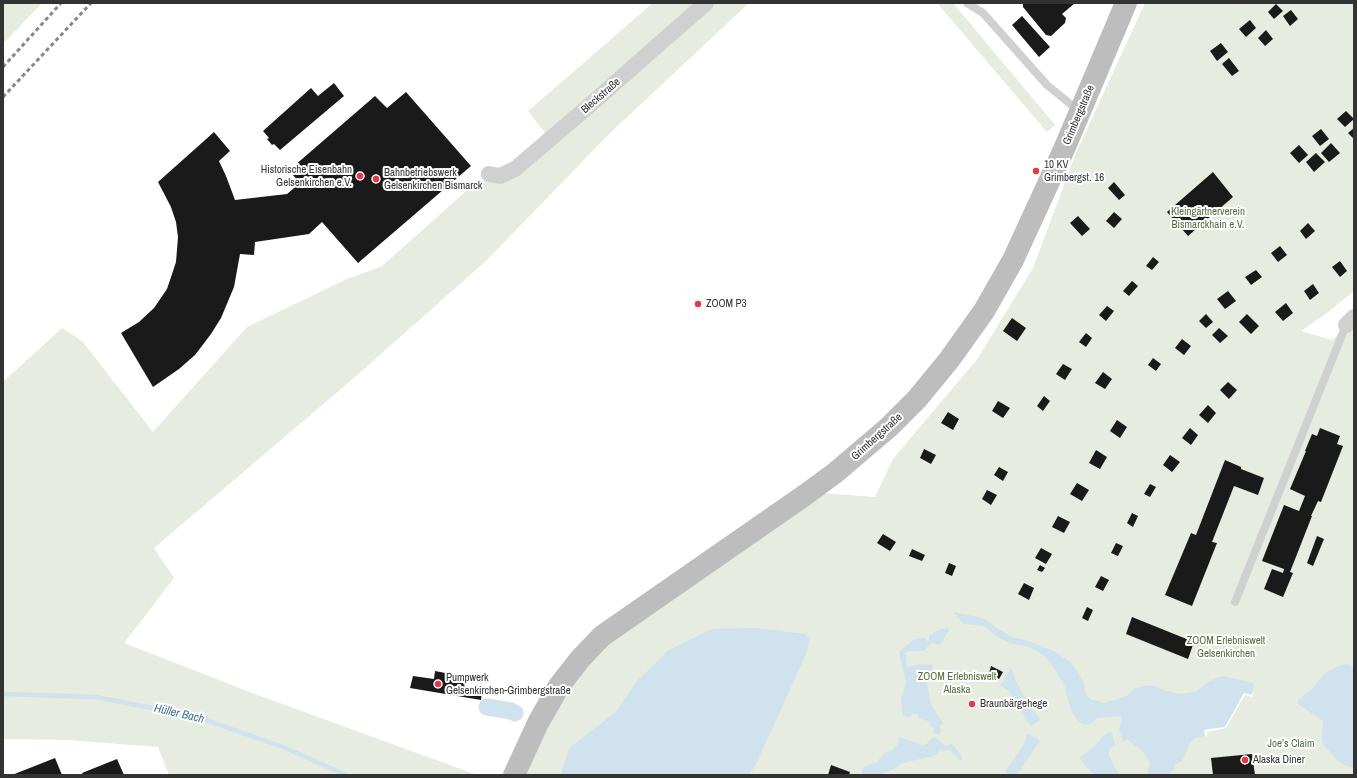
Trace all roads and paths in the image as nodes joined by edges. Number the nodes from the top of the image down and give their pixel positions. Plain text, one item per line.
1 (706, 3) edge
2 (967, 3) edge
3 (1126, 3) edge
4 (1079, 112) junction
5 (489, 174) dead end
6 (1350, 321) edge
7 (1235, 602) dead end
8 (514, 775) edge

1 - 5 street, Bleckstraße
2 - 4 lane
3 - 4 street, Grimbergstraße
4 - 8 street, Grimbergstraße
6 - 7 lane

